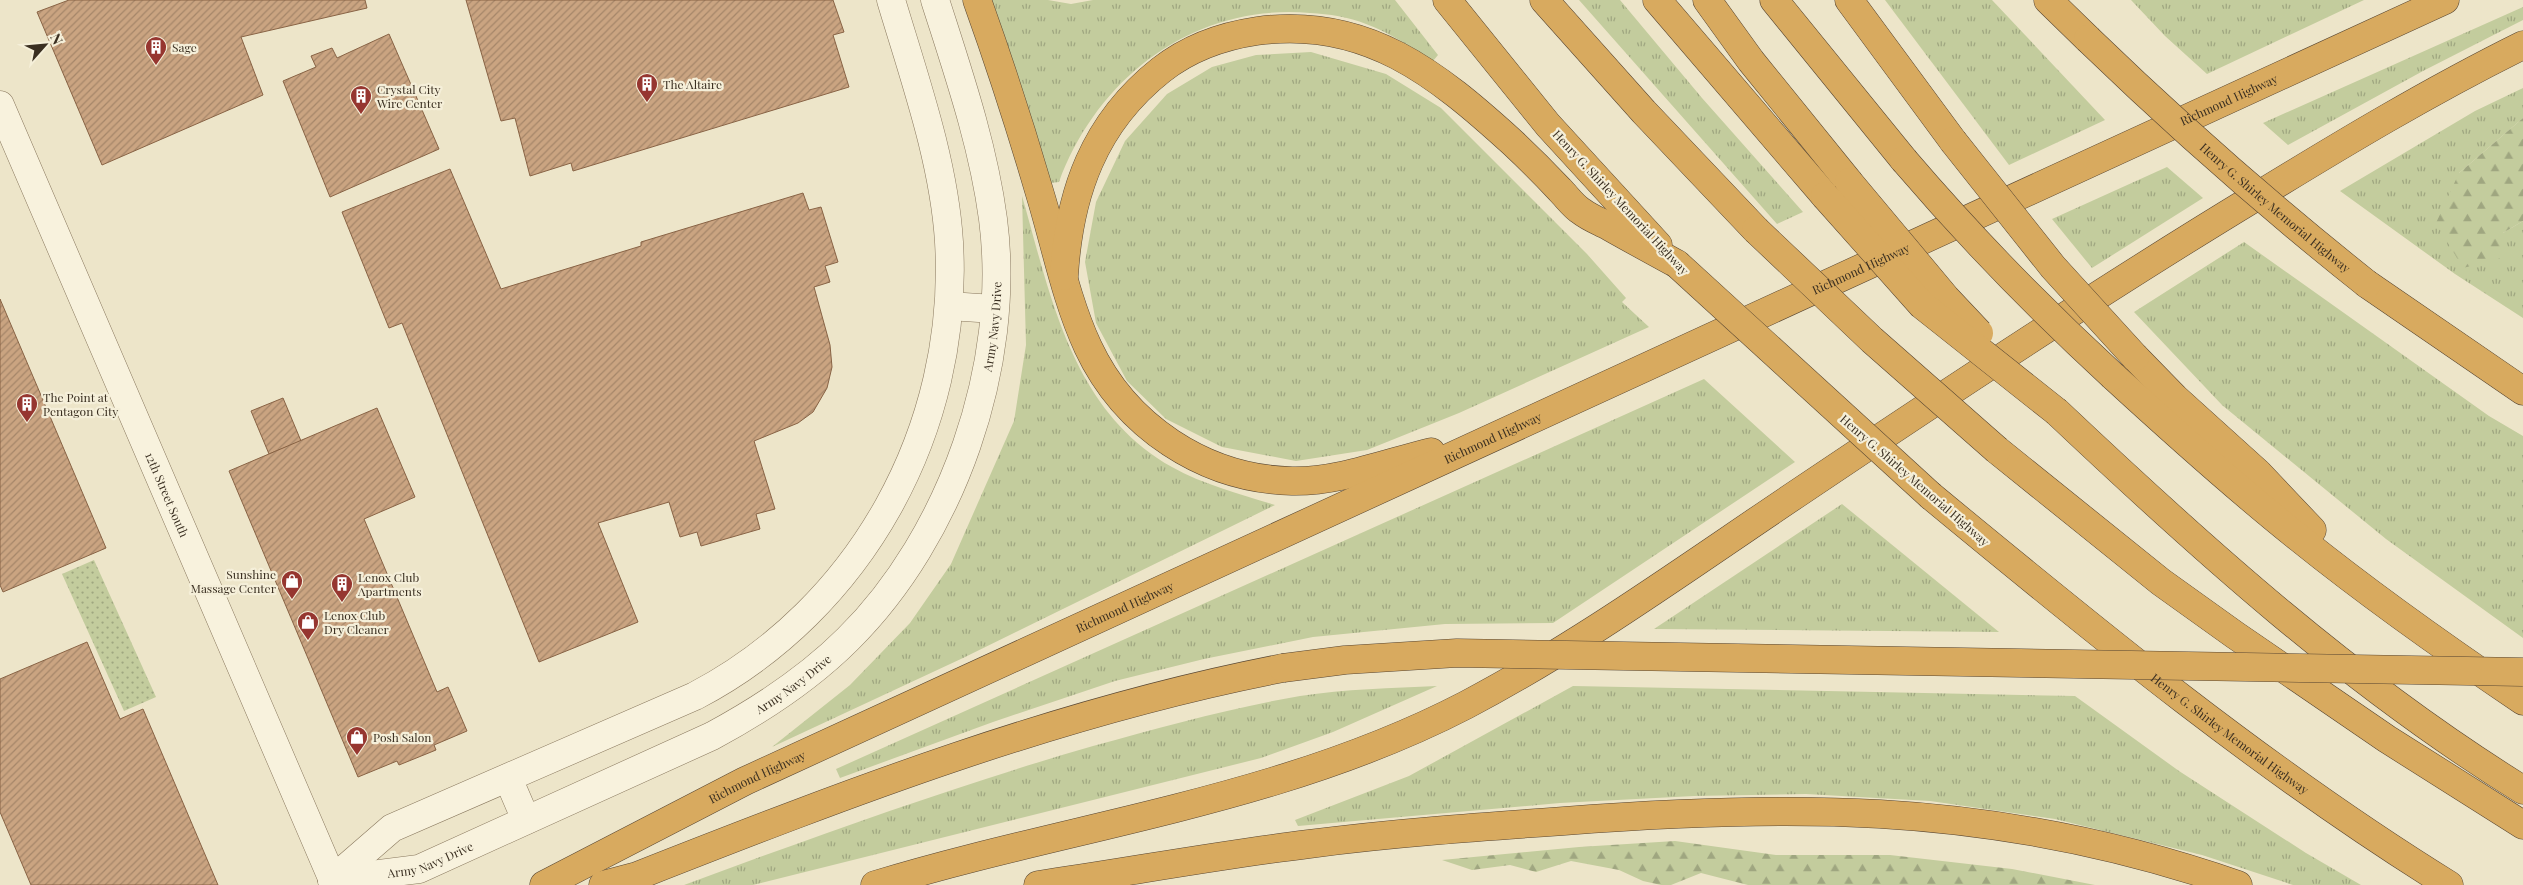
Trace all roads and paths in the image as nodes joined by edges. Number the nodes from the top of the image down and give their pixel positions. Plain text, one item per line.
1 (891, 0) edge
2 (935, 0) edge
3 (977, 0) edge
4 (1447, 0) edge
5 (1544, 0) edge
6 (1656, 0) edge
7 (1707, 0) edge
8 (1774, 0) edge
9 (1849, 0) edge
10 (2048, 0) edge
11 (2063, 0) edge
12 (2422, 0) edge
13 (2445, 0) edge
14 (2088, 40) junction
15 (2523, 45) edge
16 (2342, 47) junction
17 (0, 105) edge
18 (1677, 264) junction
19 (1064, 276) junction
20 (949, 306) junction
21 (994, 309) junction
22 (2523, 391) edge
23 (2057, 412) junction
24 (1495, 436) junction
25 (2373, 596) junction
26 (2523, 672) edge
27 (732, 677) junction
28 (2523, 701) edge
29 (757, 712) junction
30 (508, 778) junction
31 (2523, 790) edge
32 (526, 820) junction
33 (2523, 825) edge
34 (333, 883) edge
35 (544, 885) edge
36 (603, 885) edge
37 (875, 885) edge
38 (1038, 885) edge
39 (2238, 885) edge
40 (2450, 885) edge

1 - 20 street
2 - 21 street, Army Navy Drive
3 - 19 highway
4 - 18 highway, Henry G. Shirley Memorial Highway
5 - 33 highway, bridge
6 - 23 highway, bridge
7 - 23 highway, bridge
8 - 25 highway, bridge
9 - 25 highway, bridge
10 - 14 highway, Henry G. Shirley Memorial Highway
11 - 14 highway
12 - 16 highway
13 - 16 highway, Richmond Highway
14 - 22 highway, Henry G. Shirley Memorial Highway, bridge
15 - 37 highway
16 - 24 highway, Richmond Highway
17 - 34 street, 12th Street South
18 - 19 highway
18 - 40 highway, Henry G. Shirley Memorial Highway, bridge
19 - 24 highway
20 - 21 street
20 - 27 street
21 - 29 street, Army Navy Drive
23 - 31 highway
24 - 35 highway, Richmond Highway
25 - 28 highway
26 - 36 highway, bridge
27 - 29 street
27 - 30 street
29 - 32 street, Army Navy Drive
30 - 32 street
30 - 34 street
32 - 34 street, Army Navy Drive
38 - 39 highway

